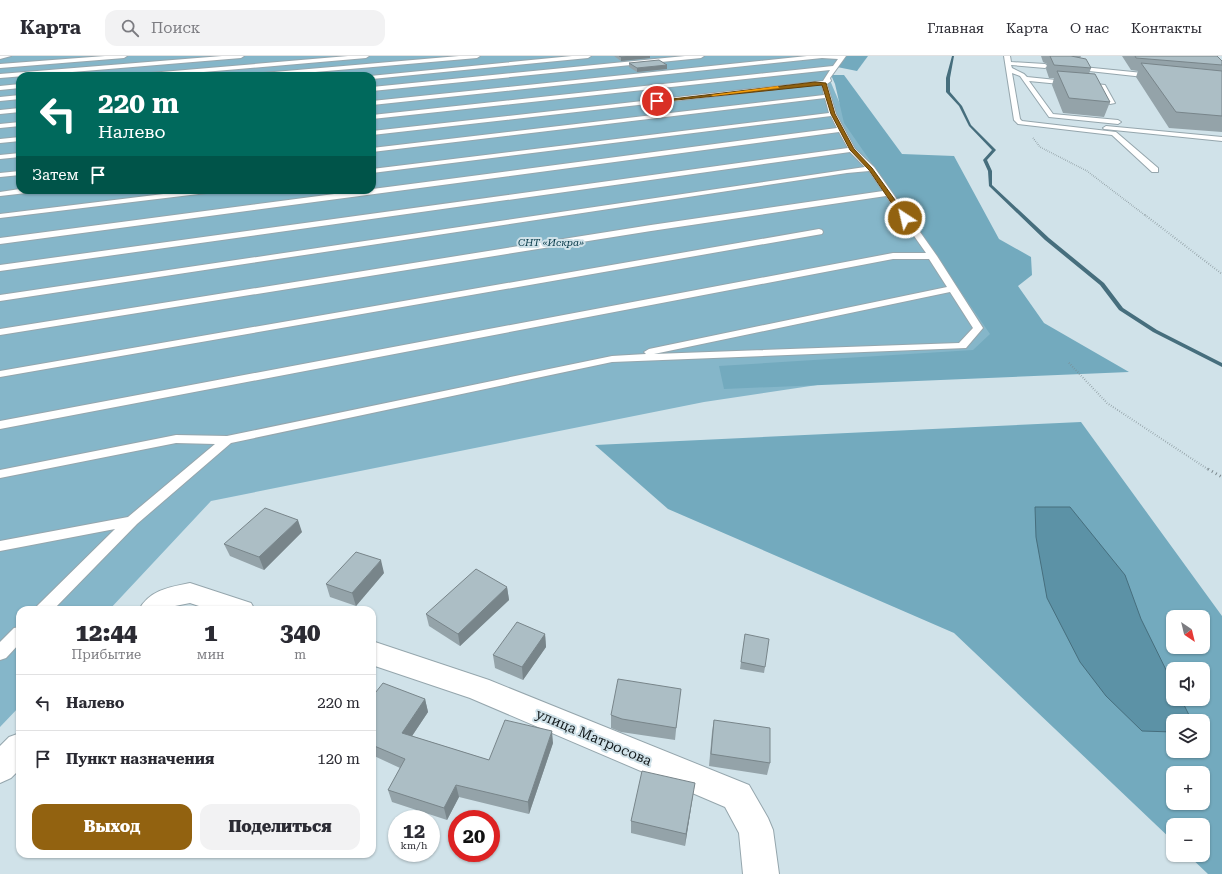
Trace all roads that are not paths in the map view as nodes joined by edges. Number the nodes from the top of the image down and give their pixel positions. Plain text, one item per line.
1 (8, 56) edge
2 (124, 56) edge
3 (241, 56) edge
4 (366, 56) edge
5 (477, 56) edge
6 (588, 56) edge
7 (701, 56) edge
8 (1007, 56) edge
9 (0, 57) edge
10 (842, 57) edge
11 (0, 66) edge
12 (1009, 66) junction
13 (1045, 66) dead end
14 (833, 68) junction
15 (1071, 68) edge
16 (48, 72) edge
17 (184, 72) edge
18 (295, 72) edge
19 (16, 75) edge
20 (0, 76) edge
21 (1158, 76) edge
22 (376, 77) edge
23 (1025, 79) junction
24 (824, 83) junction
25 (16, 86) edge
26 (0, 88) edge
27 (376, 89) edge
28 (827, 96) junction
29 (16, 97) edge
30 (0, 99) edge
31 (376, 103) edge
32 (1112, 103) dead end
33 (16, 110) edge
34 (0, 112) edge
35 (833, 114) junction
36 (376, 117) edge
37 (1018, 121) junction
38 (16, 124) edge
39 (1145, 125) dead end
40 (0, 126) edge
41 (841, 130) junction
42 (376, 133) edge
43 (16, 139) edge
44 (1222, 139) edge
45 (0, 141) edge
46 (376, 150) edge
47 (852, 150) junction
48 (16, 155) edge
49 (0, 157) edge
50 (871, 169) junction
51 (1154, 170) dead end
52 (376, 171) edge
53 (16, 174) edge
54 (0, 176) edge
55 (376, 191) edge
56 (16, 192) edge
57 (887, 193) junction
58 (0, 194) edge
59 (182, 194) edge
60 (356, 194) edge
61 (0, 216) edge
62 (819, 232) dead end
63 (0, 241) edge
64 (932, 256) junction
65 (0, 268) edge
66 (953, 290) junction
67 (0, 298) edge
68 (0, 332) edge
69 (612, 359) junction
70 (0, 374) edge
71 (0, 425) edge
72 (227, 440) junction
73 (0, 474) edge
74 (132, 521) junction
75 (0, 546) edge
76 (47, 606) edge
77 (157, 606) edge
78 (230, 606) edge
79 (16, 637) edge
80 (0, 653) edge
81 (376, 654) edge
82 (16, 751) edge
83 (0, 768) edge
84 (761, 874) edge

1 - 9 lane
2 - 11 lane
3 - 16 lane
4 - 17 lane
5 - 18 lane
6 - 22 lane
7 - 27 lane
8 - 12 lane
10 - 14 lane
10 - 31 lane
12 - 13 lane
12 - 23 lane
12 - 37 lane
14 - 24 lane
14 - 36 lane
15 - 21 lane
19 - 20 lane
23 - 32 lane
23 - 39 lane
24 - 28 lane
24 - 42 lane
25 - 26 lane
28 - 35 lane
28 - 46 lane
29 - 30 lane
33 - 34 lane
35 - 41 lane
35 - 52 lane
37 - 44 lane
37 - 51 lane
38 - 40 lane
41 - 47 lane
41 - 55 lane
43 - 45 lane
47 - 50 lane
47 - 65 lane
48 - 49 lane
50 - 57 lane
50 - 67 lane
53 - 54 lane
56 - 58 lane
57 - 64 lane
57 - 68 lane
59 - 61 lane
60 - 63 lane
62 - 70 lane
64 - 66 lane
64 - 71 lane
66 - 69 lane
66 - 69 lane
69 - 72 lane
72 - 73 lane
72 - 74 lane
74 - 75 lane
74 - 76 lane
77 - 78 street
79 - 80 lane
81 - 84 street, улица Матросова
82 - 83 street

